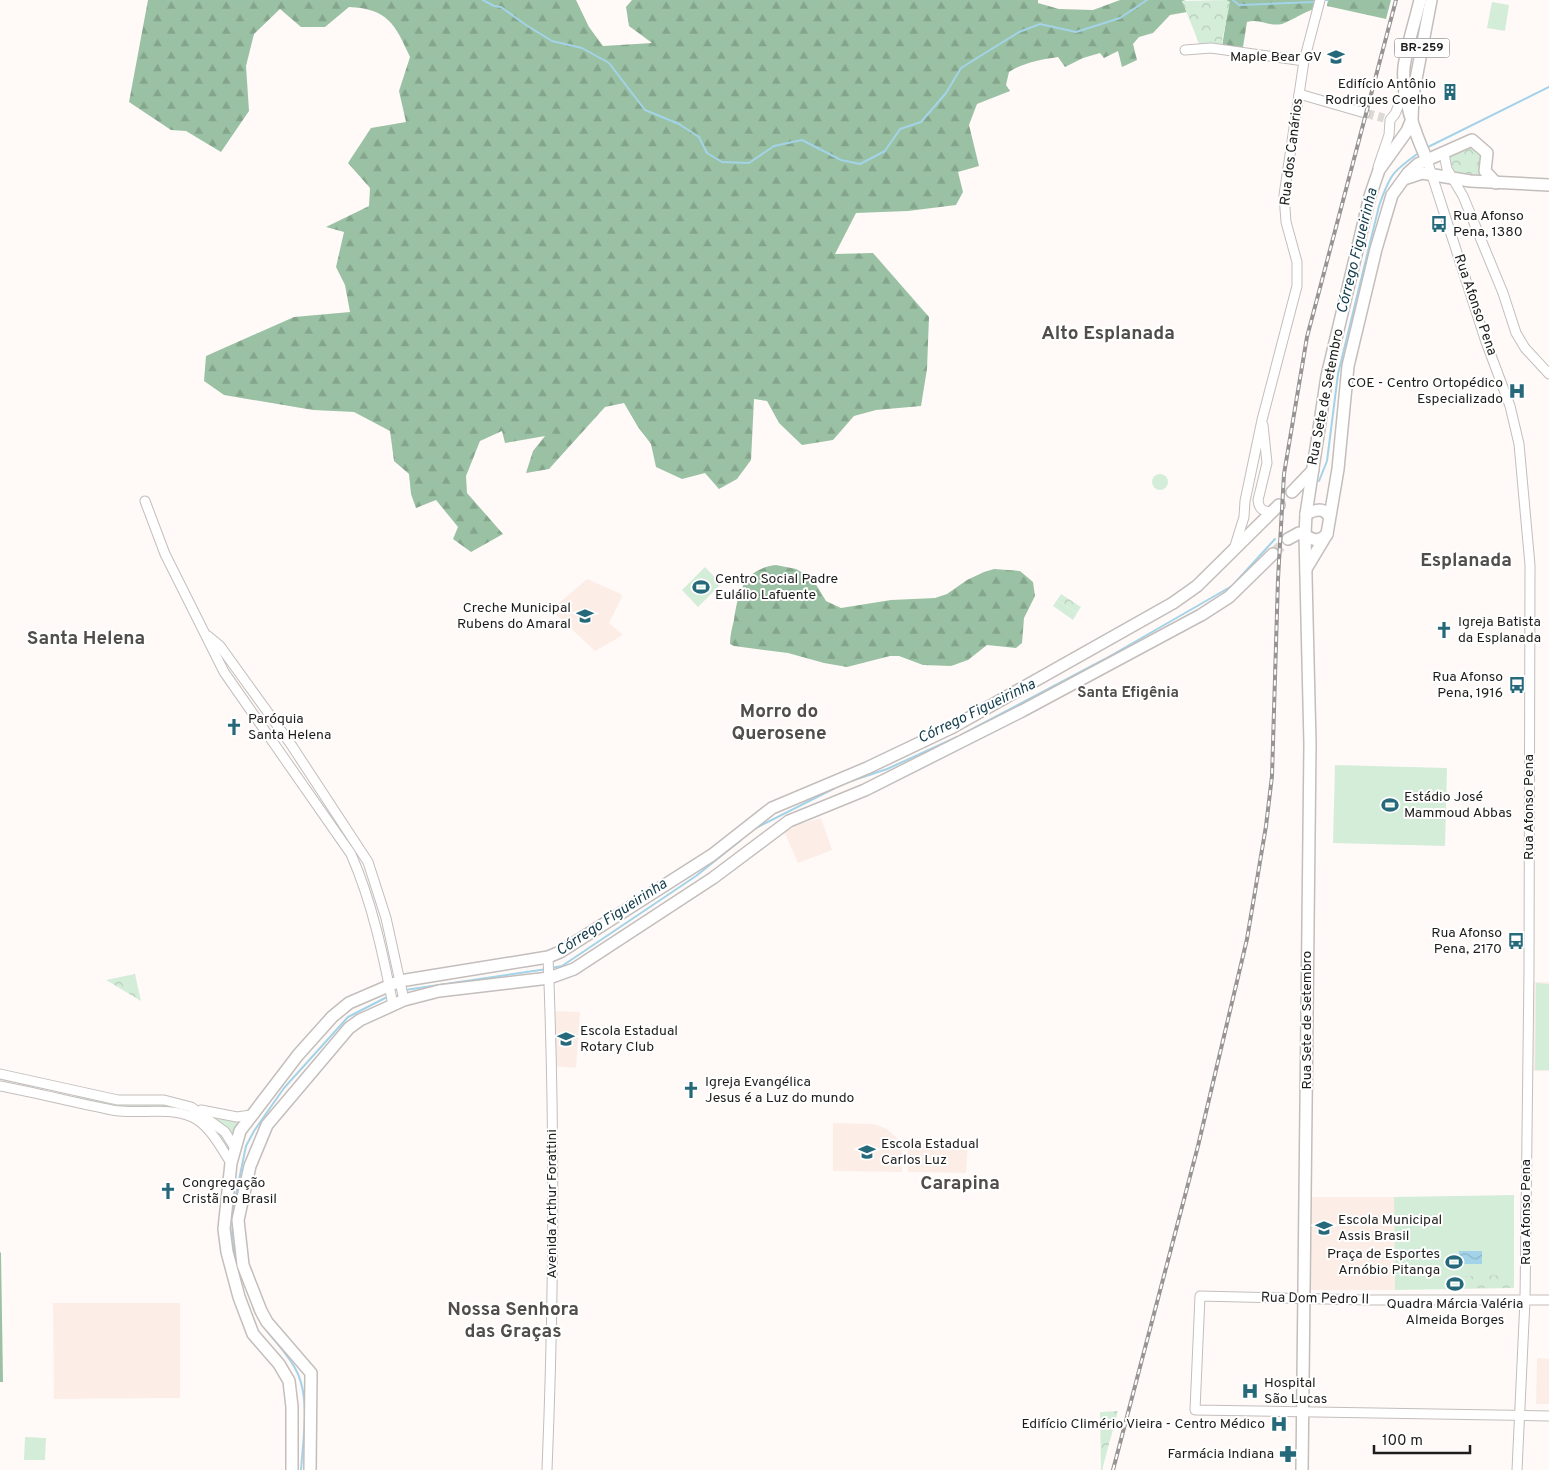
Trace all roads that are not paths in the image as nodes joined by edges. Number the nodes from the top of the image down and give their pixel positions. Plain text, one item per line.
1 (1320, 0) edge
2 (1420, 0) edge
3 (1431, 0) edge
4 (1414, 25) junction
5 (1426, 26) junction
6 (1185, 50) dead end
7 (1304, 61) junction
8 (1405, 90) junction
9 (1298, 94) junction
10 (1365, 113) tunnel mouth
11 (1412, 120) junction
12 (1444, 154) junction
13 (1426, 158) junction
14 (1486, 171) junction
15 (1431, 174) junction
16 (1452, 177) junction
17 (1374, 180) junction
18 (1470, 181) junction
19 (1400, 183) junction
20 (1496, 183) junction
21 (1549, 185) edge
22 (1463, 196) junction
23 (1339, 365) junction
24 (1549, 374) edge
25 (1262, 420) junction
26 (1312, 470) junction
27 (1292, 492) dead end
28 (145, 501) dead end
29 (1275, 508) joint
30 (1306, 514) junction
31 (1329, 516) junction
32 (1327, 534) junction
33 (1305, 535) junction
34 (1288, 539) tunnel mouth
35 (1232, 551) junction
36 (1273, 554) tunnel mouth
37 (1306, 569) junction
38 (208, 636) junction
39 (1013, 695) junction
40 (1022, 711) junction
41 (548, 957) junction
42 (549, 973) junction
43 (394, 983) junction
44 (404, 1000) junction
45 (393, 1005) junction
46 (0, 1074) edge
47 (0, 1086) edge
48 (191, 1107) junction
49 (251, 1115) junction
50 (235, 1148) junction
51 (231, 1163) junction
52 (1305, 1298) junction
53 (1525, 1300) junction
54 (1549, 1300) edge
55 (1304, 1412) junction
56 (1520, 1415) junction
57 (1549, 1416) edge
58 (292, 1470) edge
59 (310, 1470) edge
60 (547, 1470) edge
61 (1302, 1470) edge
62 (1517, 1470) edge

1 - 7 street, Rua dos Canários
2 - 4 main road, BR-259
3 - 5 main road, BR-259
4 - 5 main road
4 - 8 main road, BR-259
5 - 11 main road, BR-259
6 - 7 street
7 - 9 street, Rua dos Canários
8 - 11 main road, BR-259
8 - 17 street
9 - 10 street
9 - 25 street, Rua dos Canários
11 - 13 main road, BR-259
11 - 17 main road, Rua Sete de Setembro
12 - 13 main road, Rua Sete de Setembro
12 - 14 main road
12 - 16 street
13 - 15 street, Rua Afonso Pena
13 - 19 main road, Rua Sete de Setembro
14 - 18 street
14 - 20 main road
15 - 16 main road
15 - 19 main road
15 - 53 street, Rua Afonso Pena
16 - 18 main road
16 - 22 street
17 - 23 main road, Rua Sete de Setembro
18 - 20 main road
18 - 22 street
19 - 23 main road, Rua Sete de Setembro
20 - 21 main road
22 - 24 street
23 - 26 main road, Rua Sete de Setembro
23 - 31 main road, Rua Sete de Setembro
25 - 29 street
25 - 35 street, Rua dos Canários
26 - 27 main road
26 - 30 main road, Rua Sete de Setembro
28 - 38 street
29 - 35 main road
30 - 31 main road
30 - 33 main road, Rua Sete de Setembro
31 - 32 main road, Rua Sete de Setembro
32 - 33 main road
32 - 37 main road, Rua Sete de Setembro
33 - 34 main road
33 - 37 main road, Rua Sete de Setembro
35 - 39 main road
36 - 40 main road
37 - 52 main road, Rua Sete de Setembro
38 - 43 street
38 - 43 street
39 - 40 main road
39 - 41 main road
40 - 42 main road
41 - 42 street, Avenida Arthur Forattini
41 - 43 main road
42 - 44 main road
42 - 60 street, Avenida Arthur Forattini
43 - 44 street
43 - 45 street
43 - 49 main road
44 - 45 main road
45 - 59 main road
46 - 48 street
47 - 51 street
48 - 49 street
48 - 50 street
49 - 50 main road
50 - 51 main road
51 - 58 main road
52 - 53 street, Rua Dom Pedro II
52 - 55 main road, Rua Sete de Setembro
52 - 55 street, Rua Dom Pedro II
53 - 54 street, Rua Dom Pedro II
53 - 56 street, Rua Afonso Pena
55 - 56 street
55 - 61 main road, Rua Sete de Setembro
56 - 57 street
56 - 62 street, Rua Afonso Pena

